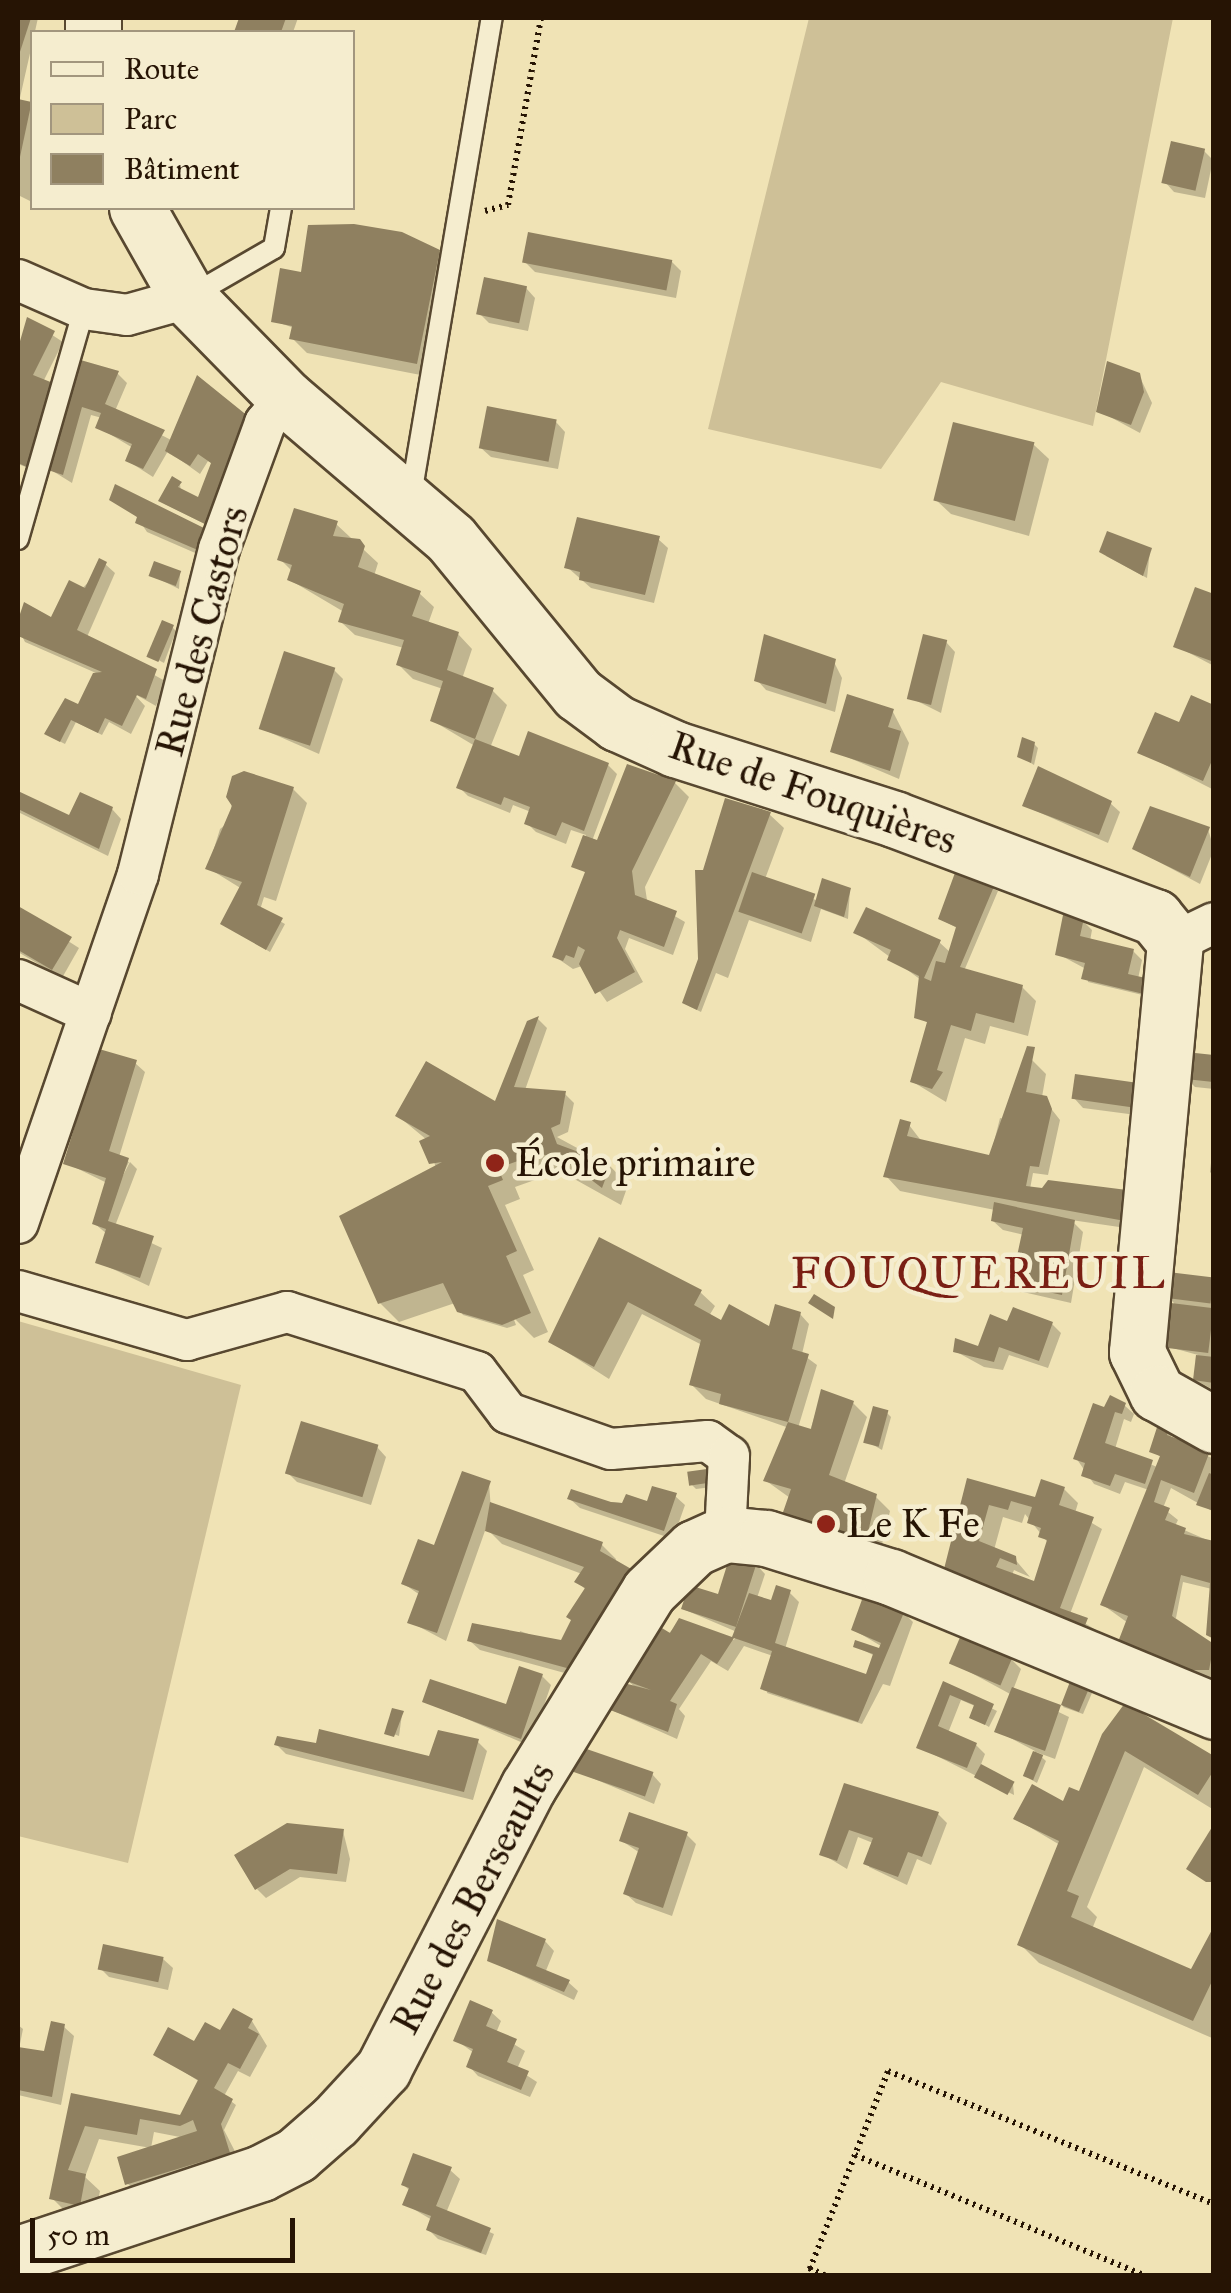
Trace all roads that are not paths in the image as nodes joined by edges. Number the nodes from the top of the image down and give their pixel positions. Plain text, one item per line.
1 (492, 18) edge
2 (138, 210) edge
3 (282, 210) edge
4 (18, 280) edge
5 (188, 298) junction
6 (84, 309) junction
7 (286, 398) junction
8 (410, 502) junction
9 (18, 539) edge
10 (1194, 932) edge
11 (18, 980) edge
12 (91, 1012) junction
13 (18, 1224) edge
14 (18, 1291) edge
15 (1214, 1425) edge
16 (725, 1534) junction
17 (1214, 1711) edge
18 (18, 2254) edge

1 - 8 lane
2 - 5 street, Rue de Fouquières
3 - 5 lane
4 - 6 street
5 - 6 street
5 - 7 street, Rue de Fouquières
6 - 9 lane
7 - 8 street, Rue de Fouquières
7 - 12 street, Rue des Castors
8 - 10 street, Rue de Fouquières
10 - 15 street, Rue de Fouquières
11 - 12 street
12 - 13 street, Rue des Castors
14 - 16 street
16 - 17 street
16 - 18 street, Rue des Berseaults

